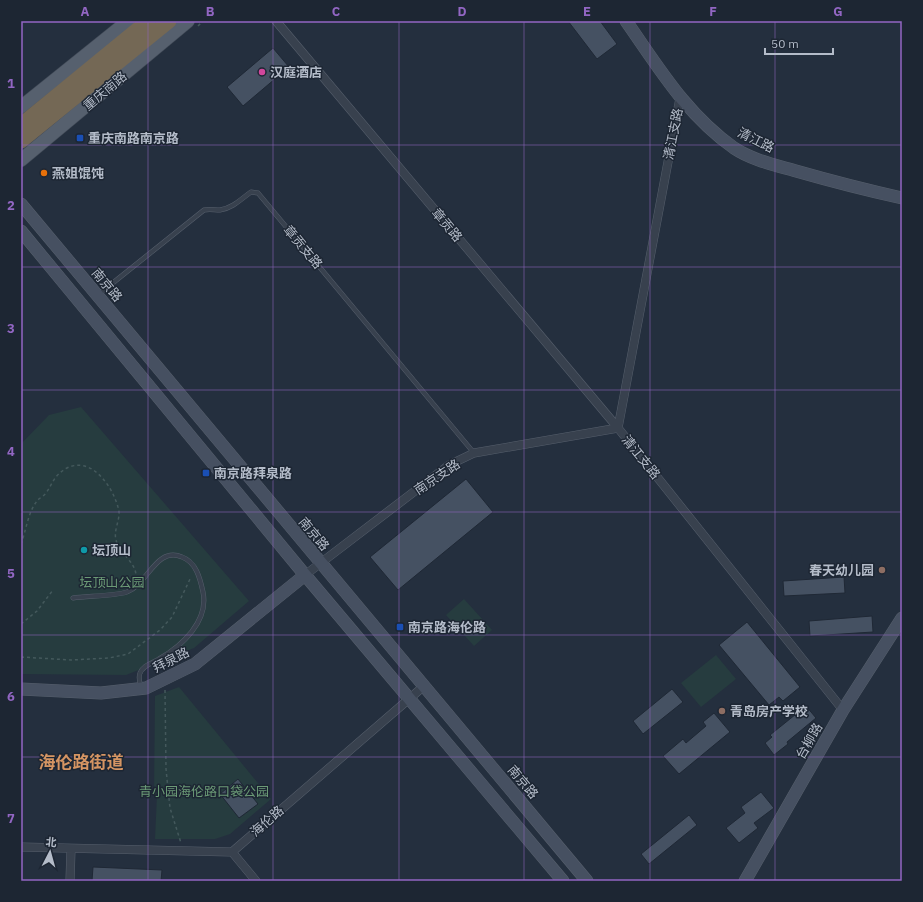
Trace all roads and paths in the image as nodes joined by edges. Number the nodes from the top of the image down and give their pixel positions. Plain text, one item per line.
1 (128, 21) edge
2 (148, 21) edge
3 (169, 21) edge
4 (188, 21) edge
5 (276, 21) edge
6 (626, 21) edge
7 (680, 98) junction
8 (21, 107) edge
9 (21, 125) edge
10 (21, 141) edge
11 (21, 160) edge
12 (902, 198) edge
13 (21, 204) edge
14 (21, 231) edge
15 (97, 296) junction
16 (618, 428) junction
17 (474, 453) junction
18 (21, 544) edge
19 (320, 563) junction
20 (196, 568) junction
21 (305, 575) junction
22 (134, 587) junction
23 (53, 590) dead end
24 (73, 598) dead end
25 (902, 618) edge
26 (21, 624) edge
27 (21, 657) edge
28 (165, 678) junction
29 (424, 686) junction
30 (141, 688) junction
31 (21, 689) edge
32 (409, 700) junction
33 (843, 710) junction
34 (21, 847) edge
35 (72, 849) junction
36 (184, 851) junction
37 (232, 852) junction
38 (70, 881) edge
39 (256, 881) edge
40 (563, 881) edge
41 (588, 881) edge
42 (745, 881) edge

1 - 8 main road
2 - 9 highway
3 - 10 highway
4 - 11 main road, 重庆南路
5 - 16 street, 章贡路
6 - 7 main road, 清江路
7 - 12 main road, 清江路
7 - 16 street, 清江支路
13 - 15 main road, 南京路
14 - 21 main road
15 - 17 lane, 章贡支路
15 - 19 main road, 南京路
16 - 17 street, 南京支路
16 - 33 street, 清江支路
17 - 19 street, 南京支路
18 - 22 path
19 - 21 street, 南京支路
19 - 29 main road, 南京路
20 - 22 lane
20 - 27 path
20 - 30 lane
21 - 28 main road, 拜泉路
21 - 32 main road
22 - 24 lane
23 - 26 path
25 - 33 main road, 台柳路
28 - 30 main road, 拜泉路
28 - 36 path
29 - 32 street, 海伦路
29 - 41 main road, 南京路
30 - 31 main road, 拜泉路
32 - 37 street, 海伦路
32 - 40 main road
33 - 42 main road, 台柳路
34 - 35 street
35 - 36 street
35 - 38 street
36 - 37 street
37 - 39 street

